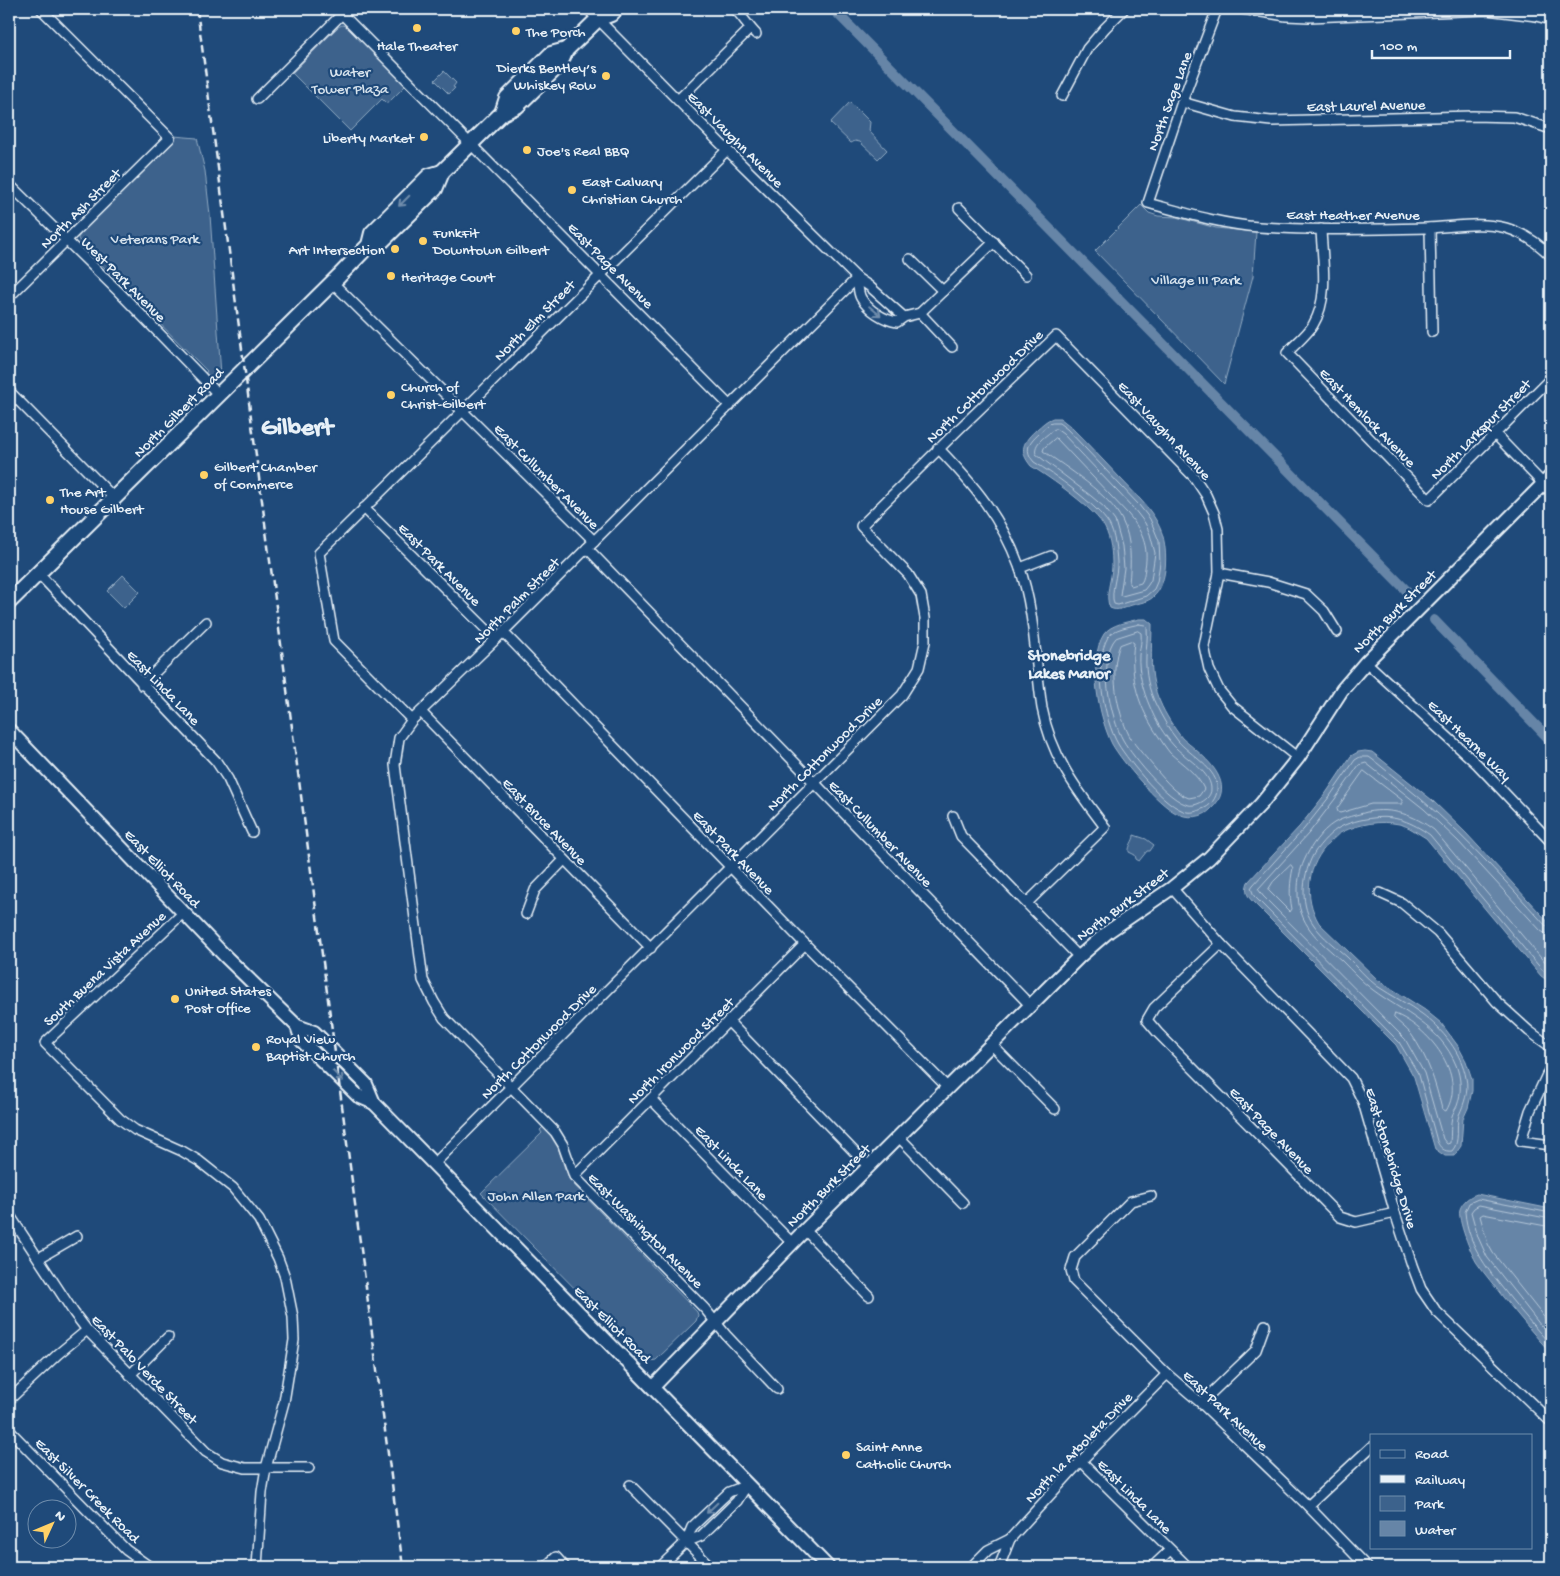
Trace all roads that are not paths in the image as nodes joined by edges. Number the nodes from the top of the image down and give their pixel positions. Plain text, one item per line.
1 (41, 9) edge
2 (616, 9) edge
3 (735, 9) edge
4 (1124, 9) edge
5 (1217, 9) edge
6 (1242, 9) edge
7 (1487, 9) edge
8 (342, 10) edge
9 (595, 12) edge
10 (1551, 20) edge
11 (1062, 96) dead end
12 (257, 99) dead end
13 (678, 100) junction
14 (1182, 102) junction
15 (1551, 129) edge
16 (471, 144) junction
17 (727, 150) junction
18 (9, 184) edge
19 (1148, 203) joint
20 (959, 208) dead end
21 (1430, 228) junction
22 (1321, 229) junction
23 (66, 241) junction
24 (994, 242) junction
25 (1551, 256) edge
26 (910, 259) dead end
27 (600, 274) junction
28 (1026, 275) dead end
29 (857, 278) junction
30 (332, 282) junction
31 (943, 291) junction
32 (9, 297) edge
33 (920, 313) junction
34 (904, 317) junction
35 (1432, 332) dead end
36 (1056, 336) joint
37 (952, 347) dead end
38 (1551, 378) edge
39 (9, 391) edge
40 (219, 395) junction
41 (730, 406) junction
42 (462, 411) junction
43 (1495, 434) junction
44 (938, 448) junction
45 (1549, 484) edge
46 (114, 498) junction
47 (1429, 500) joint
48 (364, 508) junction
49 (594, 542) junction
50 (587, 548) junction
51 (1051, 556) dead end
52 (1020, 568) junction
53 (1219, 573) junction
54 (38, 574) junction
55 (9, 602) edge
56 (206, 622) dead end
57 (503, 632) junction
58 (1337, 632) dead end
59 (496, 640) junction
60 (1366, 662) junction
61 (142, 685) junction
62 (421, 712) junction
63 (412, 720) junction
64 (9, 730) edge
65 (1298, 758) junction
66 (814, 783) junction
67 (953, 816) dead end
68 (252, 832) dead end
69 (1551, 842) edge
70 (564, 860) junction
71 (730, 867) junction
72 (1172, 888) junction
73 (1380, 893) dead end
74 (1027, 903) junction
75 (183, 913) junction
76 (526, 914) dead end
77 (805, 944) junction
78 (1221, 944) junction
79 (651, 948) junction
80 (1079, 958) junction
81 (1030, 1006) junction
82 (444, 1018) joint
83 (728, 1021) junction
84 (992, 1045) junction
85 (1551, 1047) edge
86 (1551, 1066) edge
87 (512, 1087) junction
88 (948, 1088) junction
89 (651, 1099) junction
90 (1055, 1109) dead end
91 (899, 1137) junction
92 (1551, 1145) edge
93 (434, 1164) junction
94 (869, 1167) junction
95 (574, 1176) junction
96 (1151, 1196) dead end
97 (963, 1204) dead end
98 (1395, 1213) junction
99 (9, 1214) edge
100 (805, 1230) junction
101 (77, 1236) dead end
102 (792, 1243) junction
103 (38, 1258) junction
104 (869, 1296) dead end
105 (716, 1323) junction
106 (1265, 1324) dead end
107 (87, 1330) junction
108 (168, 1338) dead end
109 (1168, 1374) junction
110 (130, 1375) junction
111 (653, 1387) junction
112 (777, 1389) dead end
113 (9, 1400) edge
114 (1201, 1403) junction
115 (1551, 1422) edge
116 (9, 1430) edge
117 (1370, 1448) edge
118 (1081, 1461) junction
119 (266, 1468) junction
120 (309, 1468) dead end
121 (630, 1484) dead end
122 (747, 1485) junction
123 (1308, 1506) junction
124 (1010, 1539) junction
125 (686, 1542) junction
126 (1170, 1550) junction
127 (1186, 1566) edge
128 (150, 1567) edge
129 (257, 1567) edge
130 (545, 1567) edge
131 (565, 1567) edge
132 (660, 1567) edge
133 (711, 1567) edge
134 (828, 1567) edge
135 (971, 1567) edge
136 (999, 1567) edge
137 (1152, 1567) edge
138 (1367, 1567) edge

1 - 23 street, North Ash Street
2 - 9 main road, North Gilbert Road
3 - 13 street
4 - 11 street
5 - 14 street, North Sage Lane
6 - 7 street
7 - 10 street
8 - 12 street
8 - 16 street, East Page Avenue
9 - 13 street, East Vaughn Avenue
9 - 16 main road, North Gilbert Road
13 - 17 street, East Vaughn Avenue
14 - 15 street, East Laurel Avenue
14 - 19 street, North Sage Lane
16 - 27 street, East Page Avenue
16 - 30 main road, North Gilbert Road
17 - 27 street, North Elm Street
17 - 29 street, East Vaughn Avenue
18 - 23 street, West Park Avenue
19 - 22 street, East Heather Avenue
20 - 24 street
21 - 22 street, East Heather Avenue
21 - 25 street, East Heather Avenue
21 - 35 street
22 - 47 street, East Hemlock Avenue
23 - 32 street, North Ash Street
23 - 40 street, West Park Avenue
24 - 28 street
24 - 31 street
26 - 31 street
27 - 41 street, East Page Avenue
27 - 42 street, North Elm Street
29 - 34 street, East Vaughn Avenue
29 -> 34 street
29 - 41 street, North Palm Street
30 - 40 main road, North Gilbert Road
30 - 42 street, East Cullumber Avenue
31 - 33 street
33 - 34 street
33 - 37 street
36 - 44 street, North Cottonwood Drive
36 - 53 street, East Vaughn Avenue
38 - 43 street, North Larkspur Street
39 - 46 street
40 - 46 main road, North Gilbert Road
41 - 49 street, North Palm Street
42 - 48 street, North Elm Street
42 - 49 street, East Cullumber Avenue
43 - 45 street
43 - 47 street, North Larkspur Street
44 - 52 street
44 - 66 street, North Cottonwood Drive
45 - 60 street, North Burk Street
46 - 54 main road, North Gilbert Road
48 - 59 street, East Park Avenue
48 - 63 street, North Elm Street
49 - 50 street, North Palm Street
50 - 57 street, North Palm Street
50 - 66 street, East Cullumber Avenue
51 - 52 street
52 - 74 street
53 - 58 street
53 - 65 street, East Vaughn Avenue
54 - 55 main road, North Gilbert Road
54 - 61 street, East Linda Lane
56 - 61 street
57 - 59 street, North Palm Street
57 - 71 street, East Park Avenue
59 - 62 street, North Palm Street
60 - 65 street, North Burk Street
60 - 69 street, East Hearne Way
61 - 68 street, East Linda Lane
62 - 63 street, North Palm Street
62 - 70 street, East Bruce Avenue
63 - 82 street, North Palm Street
64 - 75 street, East Elliot Road
65 - 72 street, North Burk Street
66 - 71 street, North Cottonwood Drive
66 - 81 street, East Cullumber Avenue
67 - 74 street
70 - 76 street
70 - 79 street, East Bruce Avenue
71 - 77 street, East Park Avenue
71 - 79 street, North Cottonwood Drive
72 - 78 street, East Stonebridge Drive
72 - 80 street, North Burk Street
73 - 85 street
74 - 80 street
75 - 93 street, East Elliot Road
75 - 119 street, South Buena Vista Avenue
77 - 83 street, North Ironwood Street
77 - 88 street, East Park Avenue
78 - 98 street, East Stonebridge Drive
78 - 98 street, East Page Avenue
79 - 87 street, North Cottonwood Drive
80 - 81 street, North Burk Street
81 - 84 street, North Burk Street
82 - 87 street, East Washington Avenue
83 - 89 street, North Ironwood Street
83 - 94 street
84 - 88 street, North Burk Street
84 - 90 street
86 - 92 street
87 - 93 street, North Cottonwood Drive
87 - 95 street, East Washington Avenue
88 - 91 street, North Burk Street
89 - 95 street, North Ironwood Street
89 - 102 street, East Linda Lane
91 - 94 street, North Burk Street
91 - 97 street
93 - 111 street, East Elliot Road
94 - 100 street, North Burk Street
95 - 105 street, East Washington Avenue
96 - 109 street, East Park Avenue
98 - 115 street, East Stonebridge Drive
99 - 103 street, East Palo Verde Street
100 - 102 street, North Burk Street
100 - 104 street
101 - 103 street
102 - 105 street, North Burk Street
103 - 107 street, East Palo Verde Street
105 - 111 street, North Burk Street
105 - 112 street, East Washington Avenue
106 - 114 street
107 - 110 street, East Palo Verde Street
107 - 113 street
108 - 110 street
109 - 114 street, East Park Avenue
109 - 118 street, North la Arboleta Drive
110 - 119 street, East Palo Verde Street
111 - 122 street, East Elliot Road
114 - 123 street, East Park Avenue
116 - 128 street, East Silver Creek Road
117 - 123 street
118 - 124 street, North la Arboleta Drive
118 - 126 street, East Linda Lane
119 - 120 street, East Palo Verde Street
119 - 129 street
121 - 125 street
122 - 125 street
122 - 134 street, East Elliot Road
123 - 138 street, East Park Avenue
124 - 135 street, North la Arboleta Drive
124 - 136 street, North la Arboleta Drive
125 - 132 street
125 - 133 street
126 - 127 street, East Linda Lane
126 - 137 street, East Linda Lane
130 - 131 street

